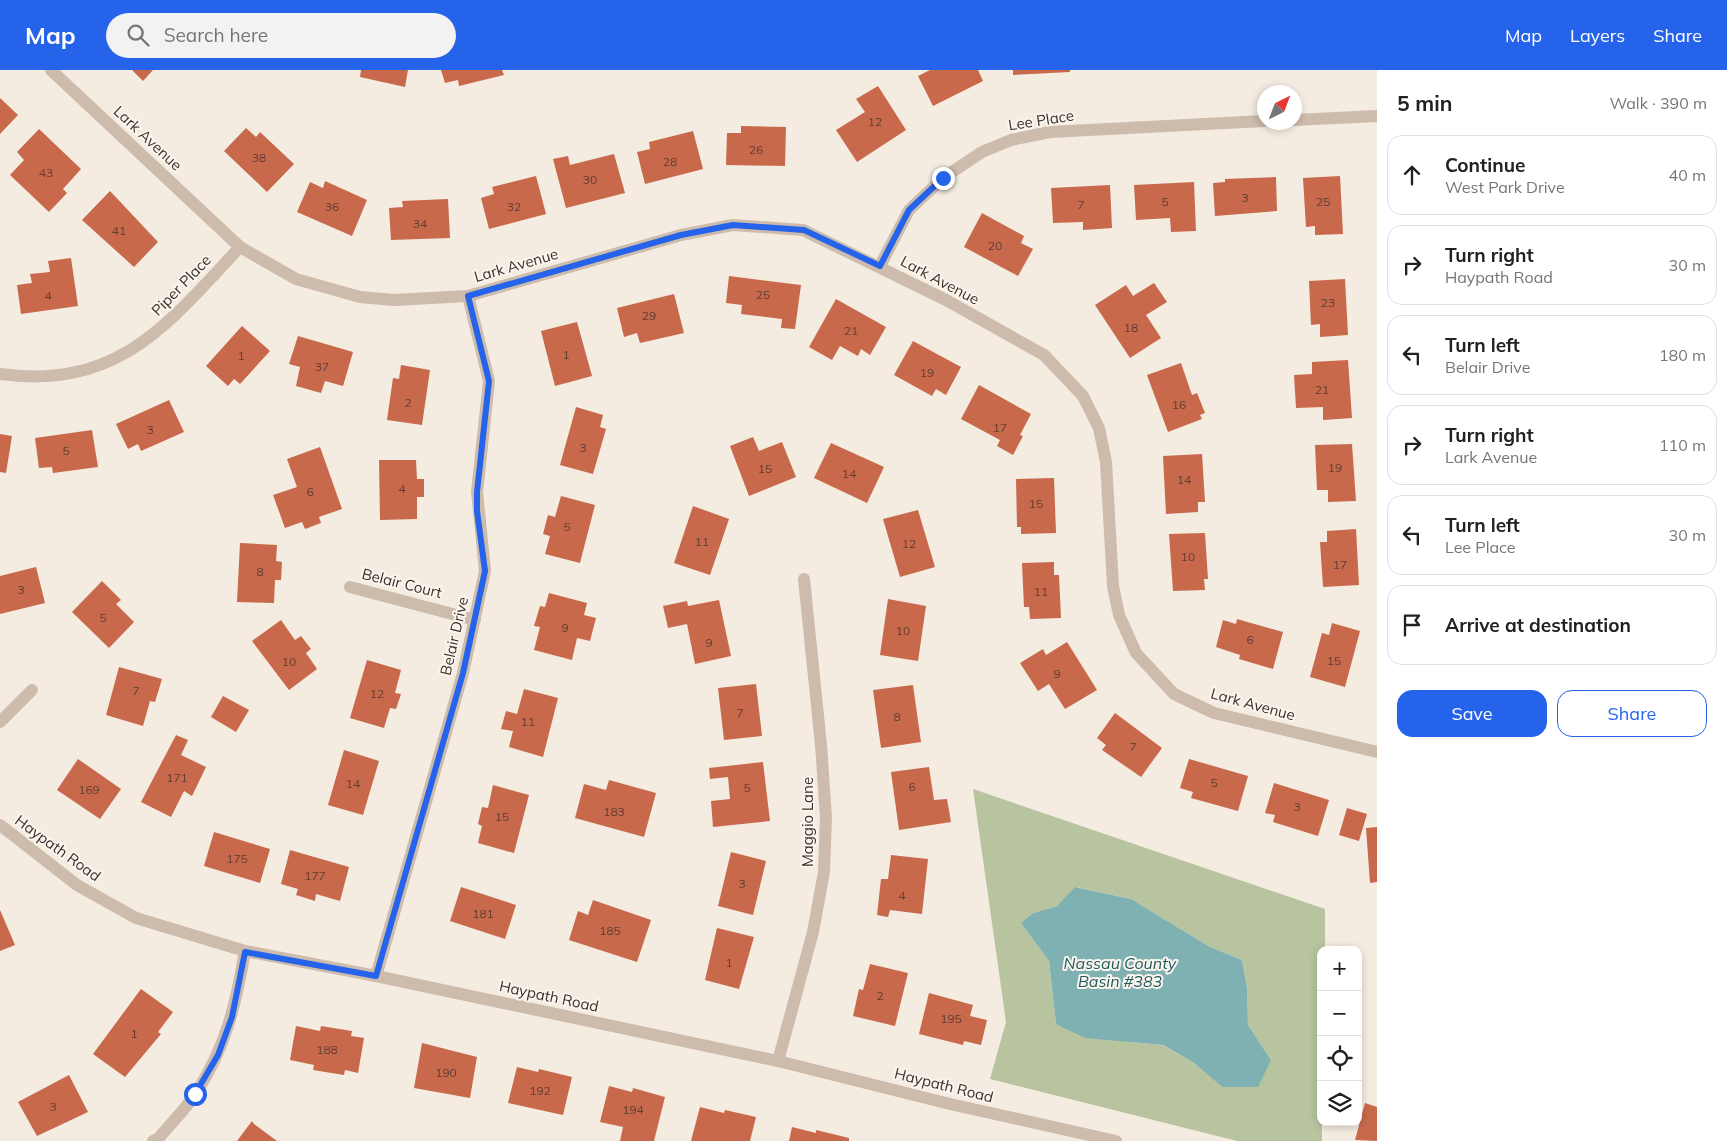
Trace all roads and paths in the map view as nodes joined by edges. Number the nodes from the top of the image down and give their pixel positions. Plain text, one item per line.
1 (51, 70) edge
2 (1377, 116) edge
3 (1302, 120) edge
4 (1257, 121) edge
5 (240, 247) junction
6 (880, 266) junction
7 (468, 296) junction
8 (0, 374) edge
9 (804, 579) dead end
10 (350, 587) dead end
11 (475, 620) junction
12 (32, 690) dead end
13 (0, 722) edge
14 (1377, 752) edge
15 (0, 825) edge
16 (245, 952) junction
17 (376, 976) junction
18 (778, 1060) junction
19 (153, 1141) edge
20 (1116, 1141) edge

1 - 5 street, Lark Avenue
2 - 3 street
4 - 6 street, Lee Place
5 - 7 street, Lark Avenue
5 - 8 street, Piper Place
6 - 7 street, Lark Avenue
6 - 14 street, Lark Avenue
7 - 11 street, Belair Drive
9 - 18 street, Maggio Lane
10 - 11 street, Belair Court
11 - 17 street, Belair Drive
12 - 13 street
15 - 16 street, Haypath Road
16 - 17 street, Haypath Road
16 - 19 street
17 - 18 street, Haypath Road
18 - 20 street, Haypath Road

